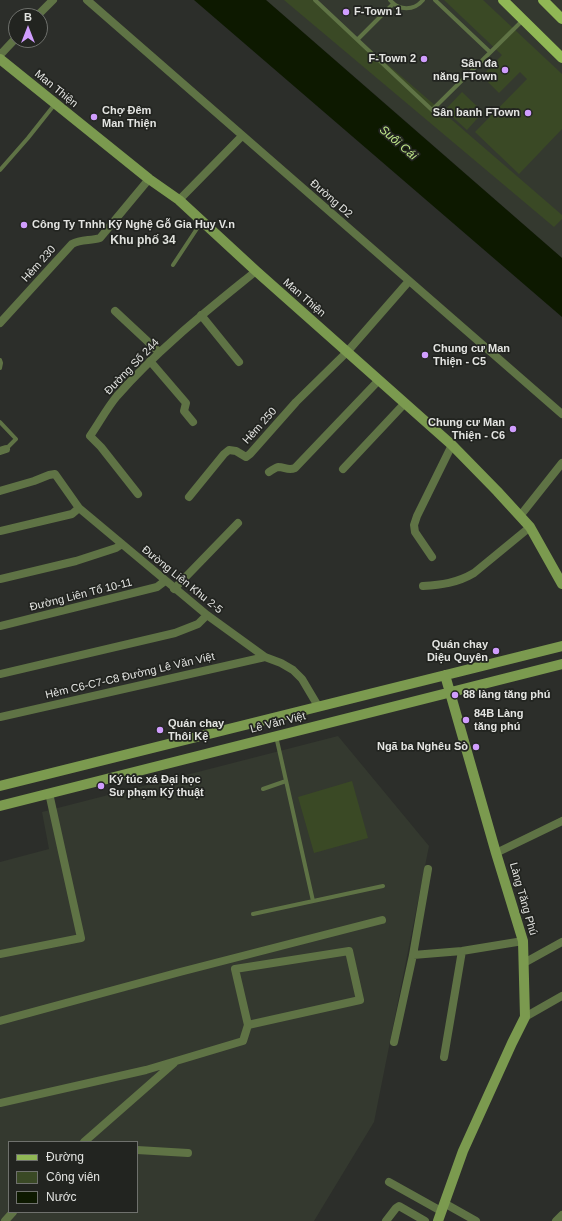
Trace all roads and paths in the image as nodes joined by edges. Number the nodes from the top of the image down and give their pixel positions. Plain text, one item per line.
1 (52, 0) edge
2 (87, 0) edge
3 (316, 0) edge
4 (423, 0) edge
5 (435, 0) edge
6 (503, 0) edge
7 (543, 0) edge
8 (392, 2) edge
9 (44, 8) edge
10 (562, 19) edge
11 (523, 20) junction
12 (358, 40) junction
13 (8, 46) edge
14 (490, 52) junction
15 (0, 55) edge
16 (562, 58) edge
17 (0, 59) edge
18 (55, 104) junction
19 (242, 136) junction
20 (0, 170) edge
21 (149, 179) junction
22 (179, 200) junction
23 (202, 221) junction
24 (173, 265) dead end
25 (256, 271) junction
26 (409, 281) junction
27 (115, 311) dead end
28 (201, 315) junction
29 (0, 323) edge
30 (159, 352) junction
31 (347, 352) junction
32 (0, 360) edge
33 (150, 361) junction
34 (239, 362) dead end
35 (0, 368) edge
36 (379, 380) junction
37 (405, 404) junction
38 (562, 414) edge
39 (0, 422) edge
40 (193, 422) dead end
41 (452, 446) junction
42 (3, 450) edge
43 (562, 463) edge
44 (342, 469) dead end
45 (269, 472) dead end
46 (0, 491) edge
47 (138, 494) dead end
48 (189, 497) dead end
49 (79, 508) junction
50 (520, 516) junction
51 (238, 523) dead end
52 (530, 528) junction
53 (0, 531) edge
54 (122, 544) junction
55 (432, 556) dead end
56 (0, 579) edge
57 (165, 581) junction
58 (562, 584) edge
59 (423, 586) dead end
60 (174, 589) junction
61 (206, 615) junction
62 (0, 626) edge
63 (562, 646) edge
64 (265, 657) junction
65 (562, 664) edge
66 (0, 674) edge
67 (446, 675) junction
68 (450, 692) junction
69 (318, 706) junction
70 (0, 717) edge
71 (276, 736) junction
72 (286, 781) junction
73 (0, 786) edge
74 (263, 789) dead end
75 (49, 794) junction
76 (0, 806) edge
77 (562, 821) edge
78 (496, 853) junction
79 (428, 869) dead end
80 (383, 886) dead end
81 (313, 901) junction
82 (253, 914) dead end
83 (382, 920) dead end
84 (523, 941) junction
85 (562, 942) edge
86 (462, 950) junction
87 (0, 954) edge
88 (413, 955) junction
89 (524, 963) junction
90 (561, 999) edge
91 (525, 1016) junction
92 (0, 1021) edge
93 (248, 1025) junction
94 (394, 1042) dead end
95 (444, 1057) dead end
96 (176, 1061) junction
97 (0, 1103) edge
98 (85, 1141) edge
99 (138, 1150) edge
100 (188, 1153) dead end
101 (389, 1182) dead end
102 (441, 1212) edge
103 (13, 1213) edge
104 (562, 1215) edge
105 (4, 1221) edge
106 (386, 1221) edge
107 (425, 1221) edge
108 (476, 1221) edge
109 (556, 1221) edge

1 - 9 street
2 - 19 street, Đường D2
3 - 12 lane
4 - 8 lane
5 - 14 lane
6 - 11 main road
7 - 10 main road
8 - 12 lane
11 - 14 lane
11 - 16 main road
12 - 14 lane
13 - 15 street
17 - 18 street, Man Thiện
18 - 20 lane
18 - 21 street, Man Thiện
19 - 22 street
19 - 26 street, Đường D2
21 - 22 street, Man Thiện
21 - 29 street, Hẻm 230
22 - 23 street, Man Thiện
23 - 24 lane
23 - 25 street, Man Thiện
25 - 28 street, Đường Số 244
25 - 31 street, Man Thiện
26 - 31 street
26 - 38 street, Đường D2
27 - 30 street
28 - 30 street, Đường Số 244
28 - 34 street
30 - 33 street, Đường Số 244
31 - 36 street, Man Thiện
31 - 48 street, Hẻm 250
32 - 35 lane
33 - 40 street
33 - 47 street, Đường Số 244
36 - 37 street, Man Thiện
36 - 45 street
37 - 41 street, Man Thiện
37 - 44 street
39 - 42 lane
41 - 50 street, Man Thiện
41 - 55 street
43 - 50 street
46 - 49 street, Đường Liên Khu 2-5
49 - 53 street
49 - 54 street, Đường Liên Khu 2-5
50 - 52 street, Man Thiện
51 - 60 street
52 - 58 street, Man Thiện
52 - 59 street
54 - 56 street
54 - 57 street, Đường Liên Khu 2-5
57 - 60 street, Đường Liên Khu 2-5
57 - 62 street, Đường Liên Tổ 10-11
60 - 61 street, Đường Liên Khu 2-5
61 - 64 street, Đường Liên Khu 2-5
61 - 66 street
63 - 67 street, Lê Văn Việt
64 - 69 street, Đường Liên Khu 2-5
64 - 70 street, Hẻm C6-C7-C8 Đường Lê Văn Việt
65 - 68 street, Lê Văn Việt
67 - 68 street, Làng Tăng Phú
67 - 69 street, Lê Văn Việt
68 - 71 street, Lê Văn Việt
68 - 78 street, Làng Tăng Phú
69 - 73 street, Lê Văn Việt
71 - 72 lane
71 - 75 street, Lê Văn Việt
72 - 74 lane
72 - 81 lane
75 - 76 street, Lê Văn Việt
75 - 87 street
77 - 78 street
78 - 84 street, Làng Tăng Phú
79 - 88 street
80 - 81 lane
81 - 82 lane
83 - 92 street
84 - 86 street
84 - 89 street, Làng Tăng Phú
85 - 89 street
86 - 88 street
86 - 95 street
88 - 94 street
89 - 91 street, Làng Tăng Phú
90 - 91 street
91 - 102 street, Làng Tăng Phú
93 - 93 street
93 - 96 street
96 - 97 street
96 - 98 street
99 - 100 street
101 - 102 street
102 - 108 street
103 - 105 street
104 - 109 street
106 - 107 street

